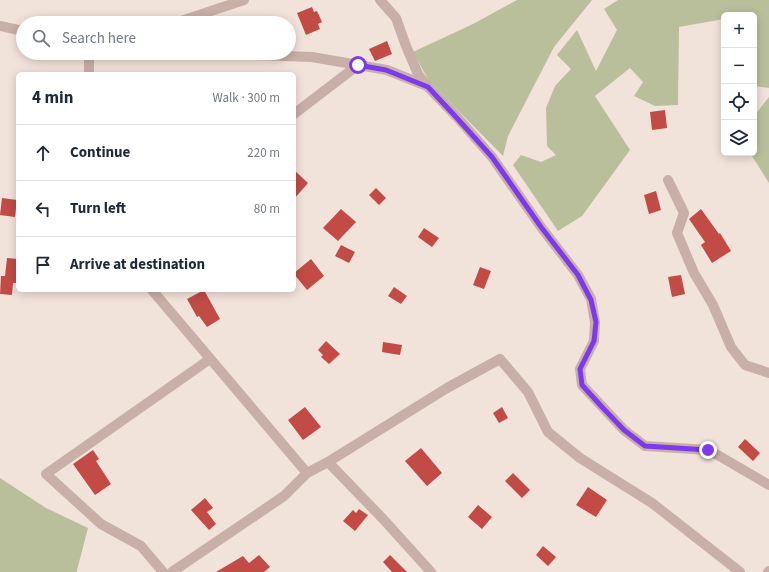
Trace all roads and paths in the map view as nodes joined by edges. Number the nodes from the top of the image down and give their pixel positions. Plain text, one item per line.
1 (244, 0) edge
2 (380, 0) edge
3 (197, 16) edge
4 (0, 26) edge
5 (16, 29) edge
6 (296, 56) edge
7 (89, 60) edge
8 (358, 65) junction
9 (89, 72) edge
10 (428, 87) junction
11 (296, 112) edge
12 (668, 180) dead end
13 (154, 292) edge
14 (210, 359) junction
15 (769, 373) edge
16 (328, 462) junction
17 (307, 473) junction
18 (769, 485) edge
19 (163, 572) edge
20 (172, 572) edge
21 (431, 572) edge
22 (740, 572) edge

1 - 3 street
2 - 10 street
4 - 5 street
6 - 8 street
7 - 9 street
8 - 10 street
8 - 11 street
10 - 18 street
12 - 15 street
13 - 14 street
14 - 17 street
14 - 19 street
16 - 17 street
16 - 21 street
16 - 22 street
17 - 20 street

